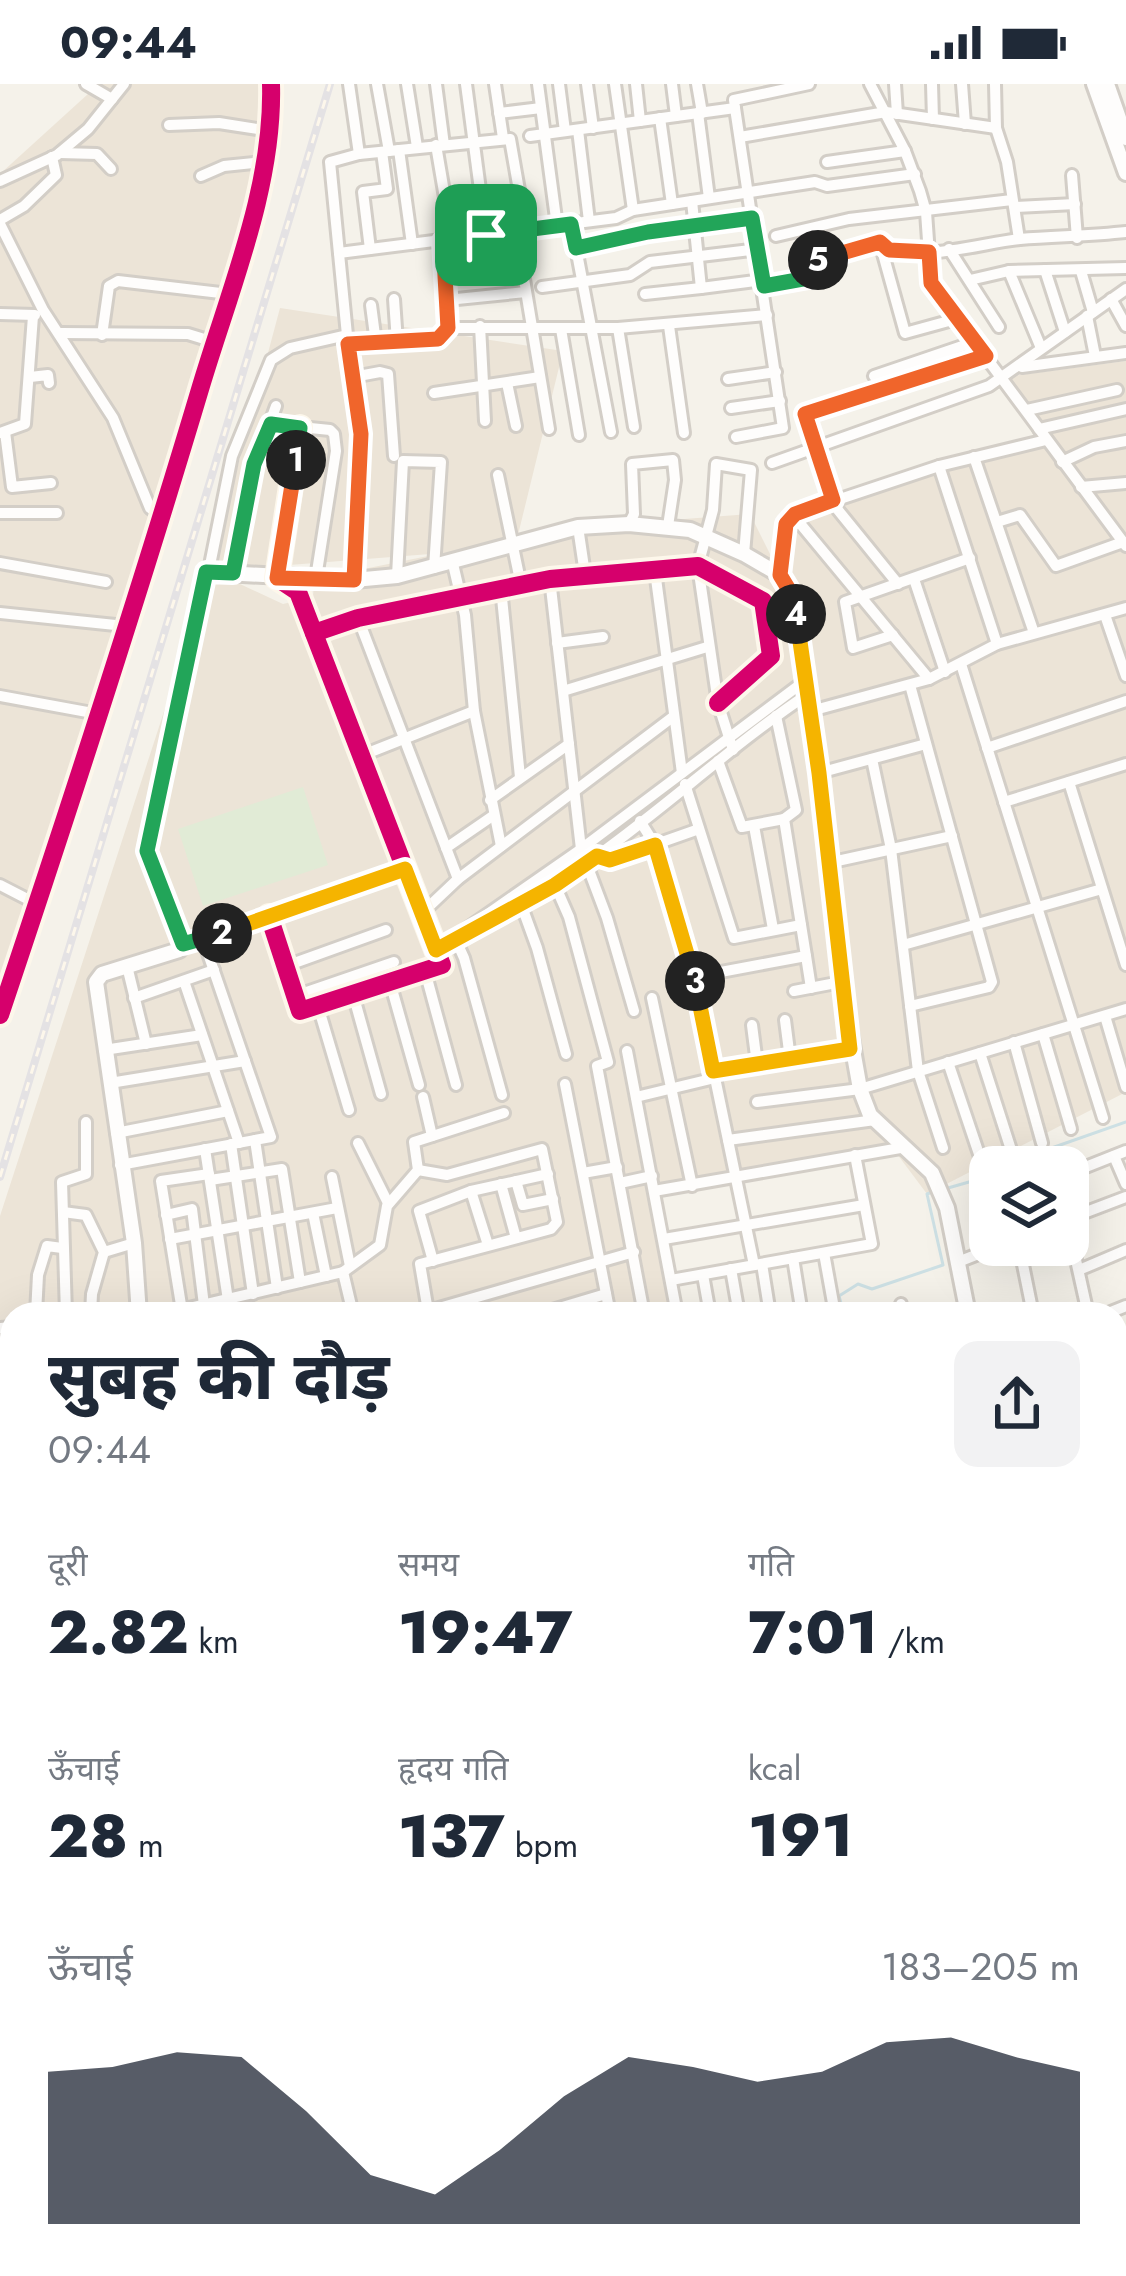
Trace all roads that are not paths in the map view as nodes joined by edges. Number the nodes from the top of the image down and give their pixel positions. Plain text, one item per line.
1 (86, 84) edge
2 (124, 84) edge
3 (271, 84) edge
4 (350, 84) edge
5 (377, 84) edge
6 (407, 84) edge
7 (436, 84) edge
8 (466, 84) edge
9 (495, 84) edge
10 (538, 84) edge
11 (559, 84) edge
12 (587, 84) edge
13 (615, 84) edge
14 (636, 84) edge
15 (673, 84) edge
16 (697, 84) edge
17 (731, 84) edge
18 (809, 84) edge
19 (870, 84) edge
20 (895, 84) edge
21 (932, 84) edge
22 (962, 84) edge
23 (995, 84) edge
24 (1103, 85) edge
25 (782, 86) edge
26 (112, 99) junction
27 (734, 104) junction
28 (541, 108) junction
29 (499, 113) junction
30 (700, 113) junction
31 (892, 113) junction
32 (676, 116) junction
33 (660, 118) junction
34 (933, 119) junction
35 (640, 121) junction
36 (620, 124) junction
37 (965, 124) junction
38 (169, 125) dead end
39 (593, 128) junction
40 (996, 128) junction
41 (572, 130) junction
42 (270, 131) junction
43 (536, 135) junction
44 (740, 137) junction
45 (502, 138) junction
46 (1126, 138) edge
47 (473, 142) junction
48 (440, 145) junction
49 (417, 148) junction
50 (390, 151) junction
51 (905, 151) junction
52 (359, 154) junction
53 (56, 155) junction
54 (826, 162) dead end
55 (265, 163) junction
56 (111, 169) dead end
57 (1126, 173) edge
58 (915, 174) junction
59 (1072, 175) dead end
60 (201, 176) dead end
61 (0, 181) edge
62 (749, 192) junction
63 (710, 198) junction
64 (692, 201) junction
65 (672, 204) junction
66 (1014, 204) junction
67 (1076, 204) junction
68 (633, 210) junction
69 (926, 212) junction
70 (752, 218) junction
71 (589, 221) junction
72 (0, 222) edge
73 (571, 224) junction
74 (557, 226) junction
75 (697, 227) junction
76 (521, 230) junction
77 (1126, 232) edge
78 (486, 235) junction
79 (776, 236) dead end
80 (1077, 238) junction
81 (1019, 239) junction
82 (447, 240) junction
83 (880, 242) junction
84 (412, 244) junction
85 (576, 248) junction
86 (370, 249) junction
87 (759, 249) junction
88 (950, 250) junction
89 (929, 252) junction
90 (340, 253) junction
91 (699, 256) junction
92 (521, 266) junction
93 (1126, 268) edge
94 (1046, 269) junction
95 (1112, 269) junction
96 (1010, 271) junction
97 (1081, 271) junction
98 (445, 274) junction
99 (970, 280) junction
100 (582, 282) junction
101 (763, 283) junction
102 (542, 287) dead end
103 (701, 288) junction
104 (526, 292) junction
105 (1119, 293) edge
106 (229, 294) junction
107 (645, 294) dead end
108 (394, 299) dead end
109 (447, 300) junction
110 (371, 305) dead end
111 (38, 313) junction
112 (0, 314) edge
113 (1090, 314) junction
114 (767, 315) junction
115 (956, 319) junction
116 (480, 326) junction
117 (669, 326) junction
118 (1126, 326) edge
119 (532, 327) junction
120 (999, 327) dead end
121 (448, 328) junction
122 (618, 328) junction
123 (561, 329) junction
124 (590, 329) junction
125 (1065, 332) junction
126 (61, 333) junction
127 (102, 335) junction
128 (347, 340) junction
129 (397, 341) junction
130 (214, 342) junction
131 (974, 342) junction
132 (376, 343) junction
133 (1041, 348) junction
134 (1126, 353) edge
135 (986, 356) junction
136 (1095, 356) junction
137 (1019, 367) junction
138 (776, 372) junction
139 (874, 376) dead end
140 (30, 377) junction
141 (352, 377) junction
142 (539, 377) junction
143 (1002, 378) junction
144 (728, 380) dead end
145 (49, 383) dead end
146 (507, 383) junction
147 (481, 388) junction
148 (1117, 390) dead end
149 (434, 393) dead end
150 (780, 401) junction
151 (276, 406) dead end
152 (731, 408) dead end
153 (1126, 409) edge
154 (1027, 410) junction
155 (485, 421) dead end
156 (271, 424) junction
157 (516, 426) dead end
158 (634, 427) dead end
159 (300, 428) junction
160 (549, 429) dead end
161 (776, 431) junction
162 (2, 432) edge
163 (611, 432) dead end
164 (684, 433) dead end
165 (579, 435) dead end
166 (1043, 435) junction
167 (736, 437) dead end
168 (1126, 441) edge
169 (818, 449) junction
170 (394, 456) dead end
171 (974, 457) junction
172 (1062, 462) junction
173 (939, 466) junction
174 (498, 475) dead end
175 (51, 483) dead end
176 (1126, 483) edge
177 (1081, 487) junction
178 (833, 500) junction
179 (0, 512) edge
180 (57, 513) dead end
181 (793, 515) junction
182 (162, 517) junction
183 (997, 522) junction
184 (629, 524) junction
185 (668, 526) junction
186 (578, 527) junction
187 (707, 537) junction
188 (1125, 544) edge
189 (514, 546) junction
190 (744, 554) junction
191 (970, 558) junction
192 (0, 563) edge
193 (453, 564) junction
194 (698, 566) junction
195 (434, 568) junction
196 (208, 570) junction
197 (655, 571) junction
198 (233, 573) junction
199 (585, 574) junction
200 (780, 575) junction
201 (398, 576) junction
202 (277, 578) junction
203 (316, 578) junction
204 (550, 579) junction
205 (914, 579) junction
206 (354, 580) junction
207 (106, 582) dead end
208 (898, 584) junction
209 (521, 585) junction
210 (501, 588) junction
211 (461, 596) junction
212 (861, 596) junction
213 (1126, 608) edge
214 (0, 613) edge
215 (1105, 615) junction
216 (358, 618) junction
217 (125, 626) junction
218 (314, 633) junction
219 (1034, 633) junction
220 (893, 635) junction
221 (603, 637) dead end
222 (557, 643) junction
223 (997, 644) junction
224 (707, 647) junction
225 (666, 660) junction
226 (961, 664) junction
227 (945, 672) junction
228 (1126, 676) edge
229 (929, 679) junction
230 (910, 685) junction
231 (807, 687) junction
232 (562, 691) junction
233 (0, 696) edge
234 (1126, 701) edge
235 (718, 703) junction
236 (474, 711) junction
237 (811, 711) junction
238 (98, 714) junction
239 (674, 716) junction
240 (776, 716) junction
241 (404, 739) junction
242 (731, 743) junction
243 (569, 744) junction
244 (926, 744) junction
245 (987, 748) junction
246 (363, 755) junction
247 (872, 759) junction
248 (718, 761) junction
249 (1124, 765) edge
250 (819, 773) junction
251 (520, 777) junction
252 (684, 779) junction
253 (1069, 782) junction
254 (1126, 782) edge
255 (574, 791) junction
256 (490, 800) junction
257 (1004, 802) junction
258 (494, 815) junction
259 (784, 819) junction
260 (640, 821) junction
261 (754, 826) junction
262 (699, 829) junction
263 (952, 836) junction
264 (655, 845) junction
265 (501, 846) junction
266 (446, 848) junction
267 (581, 849) junction
268 (891, 849) junction
269 (592, 860) junction
270 (828, 863) junction
271 (405, 869) junction
272 (458, 879) junction
273 (555, 885) junction
274 (3, 888) edge
275 (1102, 890) junction
276 (37, 904) junction
277 (520, 904) junction
278 (1037, 908) junction
279 (421, 914) junction
280 (269, 916) junction
281 (801, 925) junction
282 (975, 925) junction
283 (473, 927) junction
284 (773, 929) junction
285 (386, 930) dead end
286 (455, 938) junction
287 (203, 939) junction
288 (183, 944) junction
289 (903, 945) junction
290 (436, 950) junction
291 (1124, 950) edge
292 (806, 956) junction
293 (394, 962) dead end
294 (1126, 965) edge
295 (127, 966) junction
296 (286, 966) junction
297 (214, 970) junction
298 (425, 971) junction
299 (694, 977) junction
300 (184, 981) junction
301 (391, 982) junction
302 (841, 982) junction
303 (811, 988) junction
304 (794, 991) dead end
305 (353, 994) junction
306 (296, 996) junction
307 (134, 998) junction
308 (652, 998) dead end
309 (318, 1006) junction
310 (910, 1006) junction
311 (1126, 1009) edge
312 (634, 1011) dead end
313 (0, 1015) edge
314 (1105, 1016) junction
315 (785, 1020) dead end
316 (752, 1024) dead end
317 (1074, 1024) junction
318 (1043, 1034) junction
319 (202, 1035) junction
320 (1014, 1042) junction
321 (146, 1044) junction
322 (850, 1049) junction
323 (104, 1050) junction
324 (627, 1051) dead end
325 (980, 1053) junction
326 (566, 1054) dead end
327 (790, 1059) junction
328 (245, 1061) junction
329 (948, 1062) junction
330 (757, 1064) junction
331 (213, 1066) junction
332 (918, 1072) junction
333 (714, 1074) junction
334 (110, 1084) junction
335 (565, 1084) dead end
336 (456, 1085) dead end
337 (1126, 1087) edge
338 (672, 1088) junction
339 (860, 1089) junction
340 (382, 1094) dead end
341 (502, 1095) dead end
342 (636, 1097) junction
343 (757, 1102) dead end
344 (350, 1110) dead end
345 (228, 1111) junction
346 (504, 1113) dead end
347 (1103, 1118) dead end
348 (875, 1120) junction
349 (86, 1122) dead end
350 (1071, 1130) dead end
351 (116, 1133) junction
352 (432, 1136) junction
353 (254, 1140) junction
354 (728, 1140) junction
355 (358, 1143) dead end
356 (1042, 1143) dead end
357 (235, 1144) junction
358 (975, 1146) edge
359 (1010, 1146) edge
360 (906, 1147) junction
361 (943, 1148) dead end
362 (205, 1149) junction
363 (1120, 1153) edge
364 (855, 1155) junction
365 (505, 1159) junction
366 (120, 1166) junction
367 (1089, 1166) edge
368 (617, 1167) junction
369 (418, 1170) junction
370 (260, 1172) junction
371 (583, 1173) junction
372 (548, 1174) junction
373 (236, 1176) junction
374 (652, 1176) junction
375 (736, 1176) junction
376 (209, 1177) junction
377 (332, 1178) dead end
378 (509, 1182) junction
379 (620, 1183) junction
380 (1126, 1184) edge
381 (692, 1186) junction
382 (471, 1191) junction
383 (654, 1191) junction
384 (1126, 1197) edge
385 (553, 1199) junction
386 (388, 1203) junction
387 (864, 1204) junction
388 (337, 1208) junction
389 (63, 1212) junction
390 (313, 1213) junction
391 (1089, 1213) edge
392 (166, 1215) junction
393 (290, 1218) junction
394 (267, 1222) junction
395 (746, 1225) junction
396 (243, 1228) junction
397 (218, 1233) junction
398 (195, 1236) junction
399 (516, 1238) junction
400 (664, 1238) junction
401 (170, 1239) junction
402 (134, 1243) junction
403 (488, 1245) junction
404 (62, 1248) junction
405 (1126, 1250) edge
406 (104, 1252) junction
407 (634, 1252) junction
408 (824, 1253) junction
409 (969, 1257) edge
410 (793, 1258) junction
411 (433, 1261) junction
412 (600, 1261) junction
413 (958, 1262) junction
414 (758, 1265) junction
415 (1023, 1266) edge
416 (1077, 1266) edge
417 (346, 1269) junction
418 (731, 1270) junction
419 (1078, 1270) junction
420 (703, 1275) junction
421 (326, 1276) junction
422 (671, 1280) junction
423 (300, 1282) junction
424 (277, 1288) junction
425 (254, 1294) junction
426 (606, 1294) junction
427 (472, 1298) junction
428 (228, 1300) junction
429 (37, 1302) edge
430 (65, 1302) edge
431 (92, 1302) edge
432 (138, 1302) edge
433 (181, 1302) edge
434 (204, 1302) edge
435 (218, 1302) edge
436 (351, 1302) edge
437 (422, 1302) edge
438 (459, 1302) edge
439 (473, 1302) edge
440 (590, 1302) edge
441 (608, 1302) edge
442 (642, 1302) edge
443 (675, 1302) edge
444 (708, 1302) edge
445 (737, 1302) edge
446 (767, 1302) edge
447 (800, 1302) edge
448 (833, 1302) edge
449 (966, 1302) edge
450 (1031, 1302) edge
451 (1085, 1302) edge

1 - 26 street
2 - 26 street
3 - 42 main road
4 - 52 street
5 - 50 street
6 - 49 street
7 - 48 street
8 - 47 street
9 - 29 street
10 - 28 street
11 - 41 street
12 - 39 street
13 - 36 street
14 - 35 street
15 - 32 street
16 - 30 street
17 - 27 street
18 - 25 street
19 - 31 street
20 - 31 street
21 - 34 street
22 - 37 street
23 - 40 street
24 - 46 main road
24 - 57 main road
25 - 27 street
26 - 53 street
27 - 30 street
27 - 44 street
28 - 29 street
28 - 43 street
29 - 45 street
30 - 32 street
30 - 63 street
31 - 34 street
31 - 44 street
31 - 51 street
32 - 33 street
33 - 35 street
33 - 65 street
34 - 37 street
35 - 36 street
36 - 39 street
36 - 68 street
37 - 40 street
38 - 42 street
39 - 41 street
40 - 66 street
41 - 43 street
41 - 71 street
42 - 55 main road
43 - 74 street
44 - 62 street
45 - 47 street
45 - 76 street
47 - 48 street
47 - 78 street
48 - 49 street
48 - 82 street
49 - 50 street
50 - 52 street
50 - 84 street
50 - 86 street
51 - 54 street
51 - 58 street
52 - 90 street
53 - 56 street
53 - 61 street
53 - 72 street
55 - 60 street
55 - 106 main road
58 - 62 street
58 - 69 street
59 - 67 street
62 - 63 street
62 - 70 street
63 - 64 street
64 - 65 street
64 - 75 street
65 - 68 street
66 - 67 street
66 - 69 street
66 - 81 street
67 - 80 street
68 - 71 street
69 - 79 street
69 - 89 street
70 - 75 street
70 - 87 street
71 - 73 street
72 - 111 street
73 - 74 street
73 - 85 street
74 - 76 street
75 - 85 street
75 - 91 street
76 - 78 street
76 - 92 street
77 - 80 street
78 - 82 street
80 - 81 street
81 - 88 street
82 - 84 street
82 - 98 street
83 - 89 street
83 - 101 street
83 - 115 street
84 - 86 street
85 - 100 street
86 - 90 street
87 - 91 street
87 - 101 street
88 - 89 street
88 - 99 street
89 - 115 street
90 - 128 street
91 - 100 street
91 - 103 street
92 - 98 street
92 - 104 street
93 - 95 street
94 - 96 street
94 - 97 street
94 - 125 street
95 - 97 street
95 - 105 street
96 - 99 street
96 - 133 street
97 - 113 street
98 - 109 street
99 - 120 street
100 - 102 street
100 - 124 street
101 - 103 street
101 - 114 street
103 - 107 street
104 - 109 street
104 - 119 street
105 - 113 street
105 - 118 street
106 - 127 street
106 - 130 main road
108 - 129 street
109 - 121 street
110 - 132 street
111 - 112 street
111 - 126 street
111 - 140 street
113 - 125 street
113 - 136 street
114 - 117 street
114 - 138 street
115 - 131 street
116 - 119 street
116 - 121 street
116 - 147 street
117 - 122 street
117 - 164 street
119 - 123 street
119 - 142 street
121 - 129 street
122 - 124 street
122 - 158 street
123 - 124 street
123 - 165 street
124 - 163 street
125 - 133 street
126 - 127 street
126 - 182 street
127 - 130 street
128 - 132 street
128 - 141 street
128 - 196 street
129 - 132 street
130 - 182 main road
131 - 135 street
131 - 139 street
133 - 137 street
134 - 136 street
135 - 143 street
135 - 169 street
136 - 137 street
137 - 143 street
138 - 144 street
138 - 150 street
140 - 145 street
140 - 162 street
141 - 170 street
141 - 206 street
142 - 146 street
142 - 160 street
143 - 154 street
143 - 169 street
146 - 147 street
146 - 157 street
147 - 149 street
147 - 155 street
148 - 154 street
150 - 152 street
150 - 161 street
151 - 156 street
153 - 166 street
154 - 166 street
156 - 159 street
156 - 198 street
159 - 202 street
159 - 203 street
161 - 167 street
161 - 169 street
162 - 175 street
166 - 171 street
166 - 172 street
168 - 172 street
169 - 178 street
171 - 173 street
171 - 183 street
172 - 177 street
173 - 178 street
173 - 191 street
174 - 189 street
176 - 177 street
177 - 188 street
178 - 181 street
178 - 208 street
179 - 180 street
181 - 200 street
181 - 212 street
182 - 217 main road
183 - 188 street
183 - 219 street
184 - 185 main road
184 - 185 street
184 - 186 main road
185 - 187 main road
186 - 189 main road
186 - 199 street
187 - 190 main road
187 - 190 street
187 - 194 street
189 - 193 main road
189 - 209 street
190 - 200 main road
191 - 205 street
191 - 223 street
192 - 207 street
193 - 195 main road
193 - 211 street
194 - 197 street
194 - 224 street
194 - 235 street
195 - 201 main road
195 - 201 street
196 - 198 main road
196 - 288 main road
197 - 199 street
197 - 225 street
198 - 202 main road
199 - 204 street
200 - 231 main road
201 - 206 main road
202 - 203 main road
202 - 218 street
203 - 206 main road
204 - 209 street
204 - 222 street
205 - 208 street
205 - 227 street
208 - 212 street
209 - 210 street
210 - 211 street
210 - 251 street
211 - 216 street
211 - 236 street
212 - 220 street
212 - 220 street
213 - 215 street
214 - 217 street
215 - 219 street
215 - 228 street
216 - 218 street
216 - 241 street
217 - 238 main road
218 - 246 street
219 - 223 street
220 - 229 street
221 - 222 street
222 - 232 street
223 - 226 street
224 - 225 street
224 - 235 street
225 - 232 street
225 - 239 street
226 - 227 street
226 - 245 street
227 - 229 street
229 - 230 street
230 - 237 street
230 - 244 street
231 - 237 main road
231 - 240 street
231 - 242 street
232 - 243 street
233 - 238 street
234 - 245 street
235 - 242 street
236 - 241 street
236 - 256 street
237 - 250 main road
238 - 276 main road
239 - 252 street
239 - 255 street
240 - 242 street
240 - 259 street
241 - 246 street
241 - 266 street
242 - 248 street
242 - 252 street
243 - 251 street
243 - 255 street
244 - 247 street
244 - 263 street
245 - 257 street
246 - 271 street
247 - 250 street
247 - 268 street
248 - 252 street
248 - 261 street
249 - 253 street
249 - 254 street
250 - 270 main road
251 - 256 street
252 - 260 street
252 - 262 street
252 - 267 street
253 - 257 street
253 - 275 street
255 - 265 street
255 - 267 street
256 - 258 street
257 - 278 street
258 - 265 street
258 - 266 street
259 - 261 street
259 - 281 street
260 - 264 street
260 - 269 street
261 - 284 street
262 - 264 street
262 - 284 street
263 - 268 street
263 - 282 street
264 - 269 street
264 - 299 street
265 - 272 street
266 - 272 street
267 - 269 street
267 - 283 street
268 - 270 street
268 - 289 street
269 - 273 street
269 - 312 street
270 - 302 main road
271 - 279 street
271 - 280 street
272 - 279 street
273 - 277 street
273 - 368 street
274 - 276 street
275 - 278 street
275 - 291 street
276 - 313 main road
277 - 283 street
277 - 326 street
278 - 282 street
278 - 317 street
279 - 290 street
280 - 287 street
280 - 296 street
281 - 284 street
281 - 292 street
282 - 289 street
282 - 310 street
283 - 286 street
285 - 296 street
286 - 290 street
286 - 341 street
287 - 288 street
287 - 297 street
288 - 295 main road
289 - 310 street
290 - 298 street
291 - 294 street
292 - 299 street
292 - 303 street
293 - 306 street
295 - 307 street
295 - 323 main road
296 - 306 street
297 - 300 street
297 - 328 street
298 - 301 street
298 - 336 street
299 - 333 street
300 - 307 street
300 - 319 street
301 - 305 street
301 - 352 street
302 - 303 street
302 - 322 main road
303 - 304 street
305 - 309 street
305 - 340 street
306 - 309 street
307 - 321 street
308 - 338 street
309 - 344 street
310 - 332 street
311 - 314 street
314 - 317 street
314 - 337 street
315 - 327 street
316 - 330 street
317 - 318 street
317 - 347 street
318 - 320 street
318 - 350 street
319 - 321 street
319 - 331 street
320 - 325 street
320 - 356 street
321 - 323 street
322 - 327 street
322 - 339 main road
323 - 334 main road
324 - 342 street
325 - 329 street
325 - 359 street
327 - 330 street
328 - 331 street
328 - 353 street
329 - 332 street
329 - 358 street
330 - 333 street
331 - 334 street
331 - 345 street
332 - 339 street
332 - 361 street
333 - 338 street
333 - 354 street
334 - 351 main road
335 - 371 street
338 - 342 street
338 - 381 street
339 - 343 street
339 - 348 main road
342 - 374 street
345 - 351 street
345 - 357 street
346 - 352 street
348 - 354 street
348 - 360 main road
349 - 389 street
351 - 366 main road
352 - 369 street
353 - 357 street
353 - 370 street
354 - 375 street
355 - 386 street
357 - 362 street
357 - 373 street
360 - 364 street
360 - 413 main road
362 - 366 street
362 - 376 street
363 - 367 street
363 - 380 street
364 - 375 street
364 - 387 street
365 - 369 street
365 - 372 street
365 - 378 street
366 - 402 main road
368 - 371 street
368 - 379 street
369 - 386 street
370 - 373 street
370 - 393 street
370 - 394 street
371 - 412 street
372 - 378 street
372 - 385 street
373 - 376 street
373 - 396 street
374 - 379 street
374 - 383 street
375 - 381 street
375 - 395 street
376 - 392 street
376 - 397 street
377 - 388 street
378 - 382 street
378 - 385 street
378 - 399 street
379 - 407 street
381 - 383 street
382 - 403 street
382 - 411 street
383 - 400 street
384 - 391 street
385 - 399 street
386 - 417 street
387 - 395 street
387 - 408 street
388 - 390 street
388 - 417 street
389 - 404 street
389 - 406 street
390 - 393 street
390 - 421 street
392 - 398 street
392 - 401 street
393 - 394 street
393 - 423 street
394 - 396 street
394 - 424 street
395 - 400 street
395 - 414 street
396 - 397 street
396 - 425 street
397 - 398 street
397 - 428 street
398 - 401 street
398 - 434 street
399 - 403 street
400 - 422 street
401 - 433 street
402 - 406 street
402 - 432 main road
403 - 411 street
404 - 429 street
404 - 430 street
405 - 419 street
406 - 431 street
407 - 412 street
407 - 442 street
408 - 410 street
408 - 448 street
409 - 413 street
410 - 414 street
410 - 447 street
411 - 437 street
412 - 426 street
412 - 427 street
413 - 449 main road
414 - 418 street
414 - 446 street
415 - 450 street
416 - 419 street
417 - 421 street
417 - 436 street
418 - 420 street
418 - 445 street
419 - 451 street
420 - 422 street
420 - 444 street
421 - 423 street
422 - 443 street
423 - 424 street
424 - 425 street
425 - 428 street
426 - 440 street
426 - 441 street
427 - 438 street
427 - 439 street
428 - 435 street

